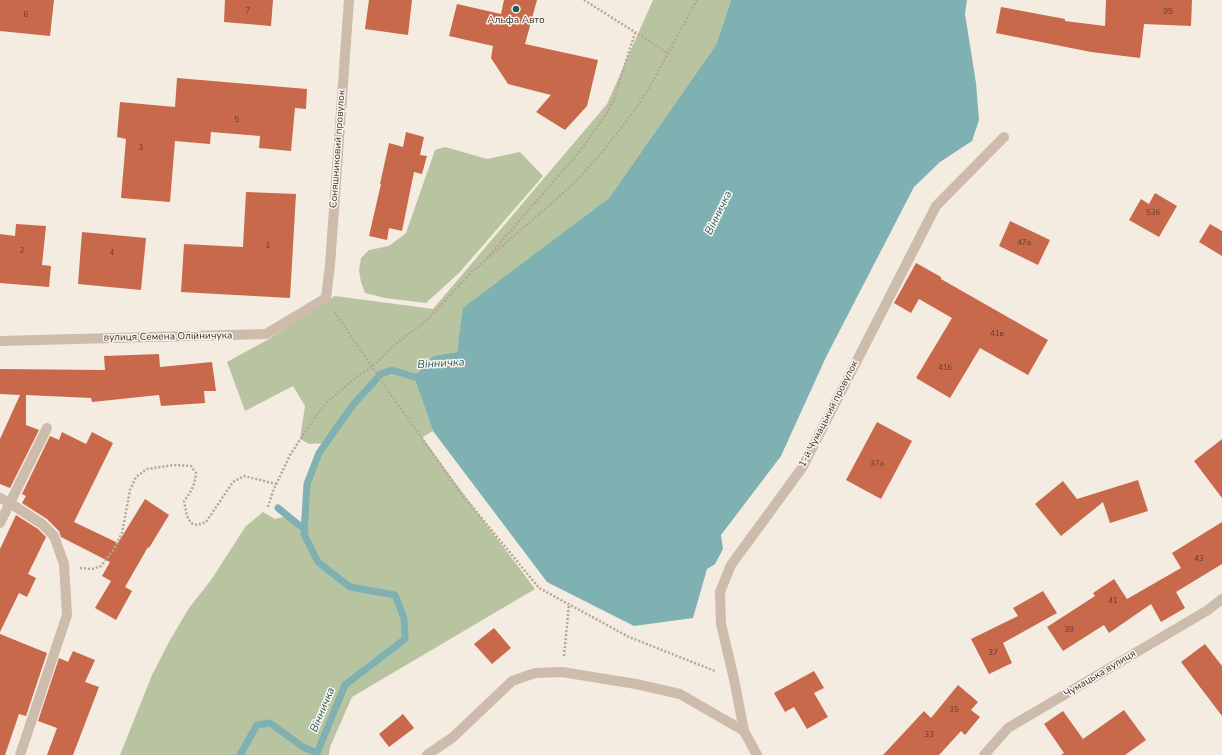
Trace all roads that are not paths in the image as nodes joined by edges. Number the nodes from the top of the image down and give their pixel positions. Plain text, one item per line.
1 (349, 0) edge
2 (1004, 137) dead end
3 (326, 298) joint
4 (0, 341) edge
5 (47, 428) dead end
6 (0, 498) edge
7 (10, 502) junction
8 (0, 523) edge
9 (1222, 599) edge
10 (744, 731) junction
11 (20, 755) edge
12 (427, 755) edge
13 (757, 755) edge
14 (984, 755) edge

1 - 3 street, Соняшниковий провулок
2 - 10 street, 1-й Чумацький провулок
3 - 4 street, вулиця Семена Олійничука
5 - 7 street
6 - 7 street
7 - 8 street
7 - 11 street
9 - 14 street, Чумацька вулиця
10 - 12 street
10 - 13 street, 1-й Чумацький провулок

